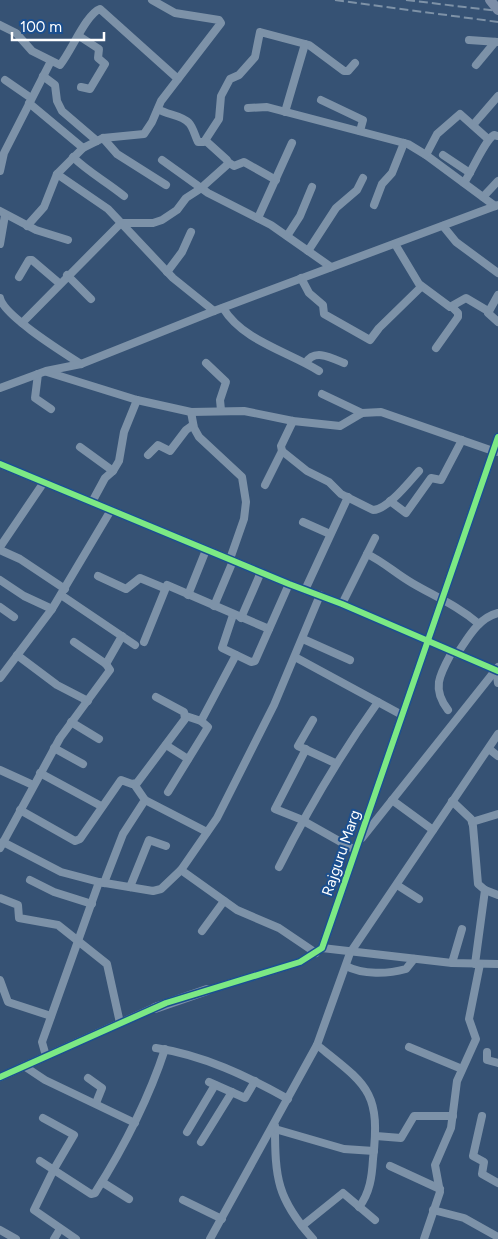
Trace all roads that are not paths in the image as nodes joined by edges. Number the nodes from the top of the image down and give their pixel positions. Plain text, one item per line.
1 (152, 0) edge
2 (490, 0) edge
3 (498, 10) edge
4 (0, 25) edge
5 (79, 36) junction
6 (469, 40) dead end
7 (497, 42) edge
8 (305, 44) junction
9 (51, 61) junction
10 (355, 63) dead end
11 (476, 65) dead end
12 (43, 76) junction
13 (178, 79) junction
14 (5, 80) dead end
15 (81, 87) dead end
16 (498, 96) edge
17 (321, 100) dead end
18 (30, 101) junction
19 (248, 108) dead end
20 (158, 110) junction
21 (285, 112) junction
22 (473, 125) junction
23 (360, 131) junction
24 (498, 136) edge
25 (100, 139) junction
26 (488, 139) junction
27 (206, 141) junction
28 (292, 143) dead end
29 (404, 143) junction
30 (84, 148) junction
31 (426, 155) junction
32 (73, 156) junction
33 (443, 156) dead end
34 (162, 160) dead end
35 (228, 162) junction
36 (0, 171) edge
37 (470, 173) junction
38 (57, 174) junction
39 (364, 178) dead end
40 (276, 180) junction
41 (498, 180) edge
42 (464, 183) junction
43 (166, 185) dead end
44 (312, 187) dead end
45 (200, 188) junction
46 (124, 196) dead end
47 (483, 197) junction
48 (374, 205) dead end
49 (496, 206) edge
50 (2, 213) edge
51 (258, 218) junction
52 (121, 223) junction
53 (27, 226) junction
54 (443, 226) junction
55 (191, 232) dead end
56 (287, 236) junction
57 (68, 240) dead end
58 (0, 244) edge
59 (395, 244) junction
60 (308, 251) junction
61 (331, 267) junction
62 (167, 272) junction
63 (498, 272) edge
64 (67, 275) junction
65 (19, 277) dead end
66 (302, 278) junction
67 (59, 283) junction
68 (421, 287) junction
69 (498, 295) edge
70 (91, 298) dead end
71 (0, 301) edge
72 (452, 307) junction
73 (223, 308) junction
74 (214, 311) junction
75 (488, 311) junction
76 (498, 322) edge
77 (22, 323) junction
78 (436, 348) dead end
79 (206, 363) dead end
80 (306, 363) junction
81 (344, 363) dead end
82 (81, 364) junction
83 (319, 371) dead end
84 (42, 373) junction
85 (0, 388) edge
86 (322, 394) dead end
87 (137, 400) junction
88 (50, 409) dead end
89 (221, 410) junction
90 (191, 412) junction
91 (362, 413) junction
92 (293, 421) junction
93 (194, 425) junction
94 (498, 437) edge
95 (462, 440) junction
96 (80, 447) dead end
97 (282, 451) junction
98 (494, 454) edge
99 (148, 455) dead end
100 (498, 462) edge
101 (0, 464) edge
102 (113, 471) junction
103 (419, 471) dead end
104 (44, 482) junction
105 (265, 485) dead end
106 (348, 497) junction
107 (390, 501) junction
108 (92, 502) junction
109 (111, 510) junction
110 (303, 522) dead end
111 (330, 534) junction
112 (375, 538) dead end
113 (0, 548) edge
114 (206, 550) junction
115 (367, 554) junction
116 (231, 560) junction
117 (261, 572) junction
118 (98, 576) dead end
119 (0, 580) edge
120 (288, 584) junction
121 (164, 588) junction
122 (305, 590) junction
123 (63, 592) junction
124 (188, 595) junction
125 (320, 595) junction
126 (442, 598) junction
127 (342, 604) junction
128 (214, 606) junction
129 (0, 607) edge
130 (52, 609) junction
131 (498, 613) edge
132 (237, 616) junction
133 (14, 617) dead end
134 (479, 624) junction
135 (268, 629) junction
136 (122, 636) junction
137 (303, 639) junction
138 (74, 642) dead end
139 (144, 642) dead end
140 (427, 642) junction
141 (135, 645) dead end
142 (454, 653) junction
143 (17, 655) junction
144 (236, 655) junction
145 (295, 657) junction
146 (350, 660) dead end
147 (106, 664) junction
148 (497, 670) edge
149 (0, 678) edge
150 (498, 683) edge
151 (156, 697) dead end
152 (88, 701) junction
153 (378, 702) junction
154 (448, 710) dead end
155 (402, 715) junction
156 (186, 716) junction
157 (313, 720) dead end
158 (201, 721) junction
159 (71, 722) junction
160 (498, 734) edge
161 (99, 739) dead end
162 (166, 745) junction
163 (54, 748) junction
164 (306, 749) junction
165 (489, 749) junction
166 (498, 756) edge
167 (188, 758) junction
168 (335, 762) junction
169 (83, 764) dead end
170 (0, 770) edge
171 (40, 773) junction
172 (134, 784) junction
173 (33, 785) junction
174 (168, 792) dead end
175 (145, 800) junction
176 (392, 800) junction
177 (452, 801) junction
178 (102, 806) junction
179 (20, 810) junction
180 (498, 814) edge
181 (302, 821) junction
182 (472, 822) junction
183 (433, 830) junction
184 (207, 832) junction
185 (2, 842) edge
186 (166, 846) dead end
187 (357, 847) junction
188 (279, 867) dead end
189 (181, 870) junction
190 (30, 880) dead end
191 (102, 883) junction
192 (397, 885) junction
193 (130, 888) junction
194 (484, 890) junction
195 (498, 895) edge
196 (0, 898) edge
197 (419, 899) dead end
198 (224, 901) junction
199 (92, 904) junction
200 (462, 929) dead end
201 (202, 931) dead end
202 (79, 940) junction
203 (319, 950) junction
204 (350, 953) junction
205 (414, 959) junction
206 (497, 961) edge
207 (452, 963) junction
208 (478, 964) junction
209 (346, 966) junction
210 (0, 980) edge
211 (206, 990) joint
212 (155, 1008) joint
213 (51, 1016) junction
214 (120, 1023) junction
215 (317, 1045) junction
216 (409, 1047) dead end
217 (156, 1048) dead end
218 (165, 1050) junction
219 (487, 1052) dead end
220 (46, 1056) junction
221 (498, 1063) edge
222 (24, 1066) junction
223 (462, 1069) junction
224 (0, 1077) edge
225 (88, 1078) dead end
226 (255, 1081) junction
227 (232, 1092) junction
228 (288, 1099) junction
229 (96, 1103) junction
230 (453, 1116) junction
231 (482, 1116) dead end
232 (43, 1118) dead end
233 (135, 1123) junction
234 (275, 1126) junction
235 (187, 1132) dead end
236 (376, 1136) junction
237 (201, 1142) dead end
238 (374, 1151) junction
239 (40, 1161) dead end
240 (390, 1166) dead end
241 (54, 1169) junction
242 (102, 1182) junction
243 (498, 1182) edge
244 (440, 1189) junction
245 (129, 1199) dead end
246 (183, 1200) dead end
247 (359, 1207) junction
248 (433, 1210) junction
249 (222, 1219) junction
250 (375, 1220) dead end
251 (302, 1226) junction
252 (60, 1229) junction
253 (0, 1230) edge
254 (498, 1237) edge
255 (16, 1239) edge
256 (54, 1239) edge
257 (76, 1239) edge
258 (210, 1239) edge
259 (313, 1239) edge
260 (424, 1239) edge

1 - 13 street
2 - 3 main road, bridge
4 - 9 street
5 - 9 street
5 - 13 street
5 - 15 street
6 - 7 street
7 - 11 street
8 - 10 street
8 - 21 street
8 - 27 street
9 - 12 street
12 - 18 street
12 - 25 street
13 - 20 street
14 - 18 street
16 - 22 street
17 - 23 street
18 - 30 street
18 - 36 street
19 - 21 street
20 - 25 street
20 - 27 street
21 - 23 street
22 - 26 street
22 - 31 street
23 - 29 street
24 - 26 street
25 - 30 street
25 - 43 street
26 - 37 street
27 - 35 street
28 - 40 street
29 - 31 street
29 - 48 street
30 - 32 street
31 - 42 street
32 - 38 street
32 - 46 street
33 - 37 street
34 - 45 street
35 - 40 street
35 - 45 street
37 - 42 street
38 - 52 street
38 - 53 street
39 - 60 street
40 - 51 street
41 - 47 street
42 - 47 street
44 - 56 street
45 - 51 street
45 - 52 street
47 - 49 street
49 - 54 street
50 - 53 street
50 - 58 street
51 - 56 street
52 - 62 street
52 - 64 street
53 - 57 street
54 - 59 street
54 - 63 street
55 - 62 street
56 - 60 street
59 - 61 street
59 - 68 street
60 - 61 street
61 - 66 street
62 - 74 street
64 - 67 street
64 - 70 street
65 - 67 street
66 - 68 street
66 - 73 street
67 - 77 street
68 - 72 street
69 - 75 street
71 - 77 street
72 - 75 street
72 - 78 street
73 - 74 street
73 - 80 street
74 - 82 street
75 - 76 street
77 - 82 street
79 - 89 street
80 - 81 street
80 - 83 street
82 - 84 street
84 - 85 street
84 - 87 street
84 - 88 street
86 - 91 street
87 - 90 street
87 - 102 street
89 - 90 street
89 - 92 street
90 - 93 street
91 - 92 street
91 - 95 street
92 - 97 street
93 - 99 street
93 - 116 street
94 - 98 street, Rajguru Marg
95 - 98 street
95 - 107 street
96 - 102 street
97 - 105 street
97 - 106 street
98 - 100 street
98 - 126 street, Rajguru Marg
101 - 104 street
102 - 108 street
103 - 107 street
104 - 108 street
104 - 113 street
106 - 107 street
106 - 111 street
108 - 109 street
109 - 114 street
109 - 123 street
110 - 111 street
111 - 122 street
112 - 115 street
113 - 123 street
114 - 116 street
114 - 124 street
115 - 126 street
115 - 127 street
116 - 117 street
116 - 128 street
117 - 120 street
117 - 132 street
118 - 121 street
119 - 130 street
120 - 122 street
120 - 135 street
121 - 124 street
121 - 139 street
122 - 125 street
123 - 130 street
123 - 136 street
124 - 128 street
125 - 127 street
125 - 137 street
126 - 134 street
126 - 140 street, Rajguru Marg
127 - 140 street
128 - 132 street
129 - 133 street
130 - 143 street
131 - 134 street
132 - 135 street
132 - 144 street
134 - 142 street
135 - 144 street
136 - 141 street
136 - 147 street
137 - 145 street
137 - 146 street
138 - 147 street
140 - 142 street
140 - 155 street, Rajguru Marg
142 - 148 street
142 - 154 street
143 - 149 street
143 - 152 street
144 - 158 street
145 - 153 street
145 - 184 street
147 - 152 street
148 - 150 street
148 - 176 street
151 - 156 street
152 - 159 street
153 - 155 street
153 - 168 street
155 - 187 street, Rajguru Marg
156 - 158 street
156 - 162 street
157 - 164 street
158 - 167 street
159 - 161 street
159 - 163 street
160 - 165 street
162 - 167 street
162 - 172 street
163 - 169 street
163 - 171 street
164 - 168 street
164 - 181 street
165 - 166 street
165 - 177 street
167 - 174 street
168 - 181 street
170 - 173 street
171 - 173 street
171 - 178 street
172 - 175 street
172 - 178 street
173 - 179 street
175 - 184 street
175 - 191 street
176 - 183 street
176 - 187 street
177 - 182 street
177 - 183 street
178 - 179 street
179 - 185 street
180 - 182 street
181 - 187 street
181 - 188 street
182 - 194 street
183 - 192 street
184 - 189 street
185 - 191 street
186 - 193 street
187 - 203 street, Rajguru Marg
189 - 193 street
189 - 198 street
190 - 199 street
191 - 193 street
191 - 199 street
192 - 197 street
192 - 204 street
194 - 195 street
194 - 208 street
196 - 202 street
198 - 201 street
198 - 203 street
199 - 202 street
200 - 207 street
202 - 213 street
202 - 214 street
203 - 204 street
203 - 211 street
204 - 205 street
204 - 209 street
205 - 207 street
205 - 209 street
206 - 208 street
207 - 208 street
208 - 223 street
209 - 215 street
210 - 213 street
211 - 212 main road
212 - 214 street
213 - 220 street
214 - 220 street
215 - 228 street
215 - 236 street
216 - 223 street
217 - 218 street
218 - 226 street
218 - 233 street
219 - 221 street
220 - 222 street
222 - 224 street
222 - 229 street
223 - 230 street
225 - 229 street
226 - 227 street
226 - 228 street
227 - 235 street
227 - 237 street
228 - 234 street
229 - 233 street
230 - 236 street
230 - 244 street
231 - 243 street
232 - 241 street
233 - 242 street
234 - 238 street
234 - 249 street
234 - 251 street
236 - 238 street
238 - 247 street
239 - 241 street
240 - 244 street
241 - 242 street
241 - 252 street
242 - 245 street
244 - 248 street
246 - 249 street
247 - 250 street
247 - 251 street
248 - 254 street
248 - 260 street
249 - 258 street
251 - 259 street
252 - 256 street
252 - 257 street
253 - 255 street

